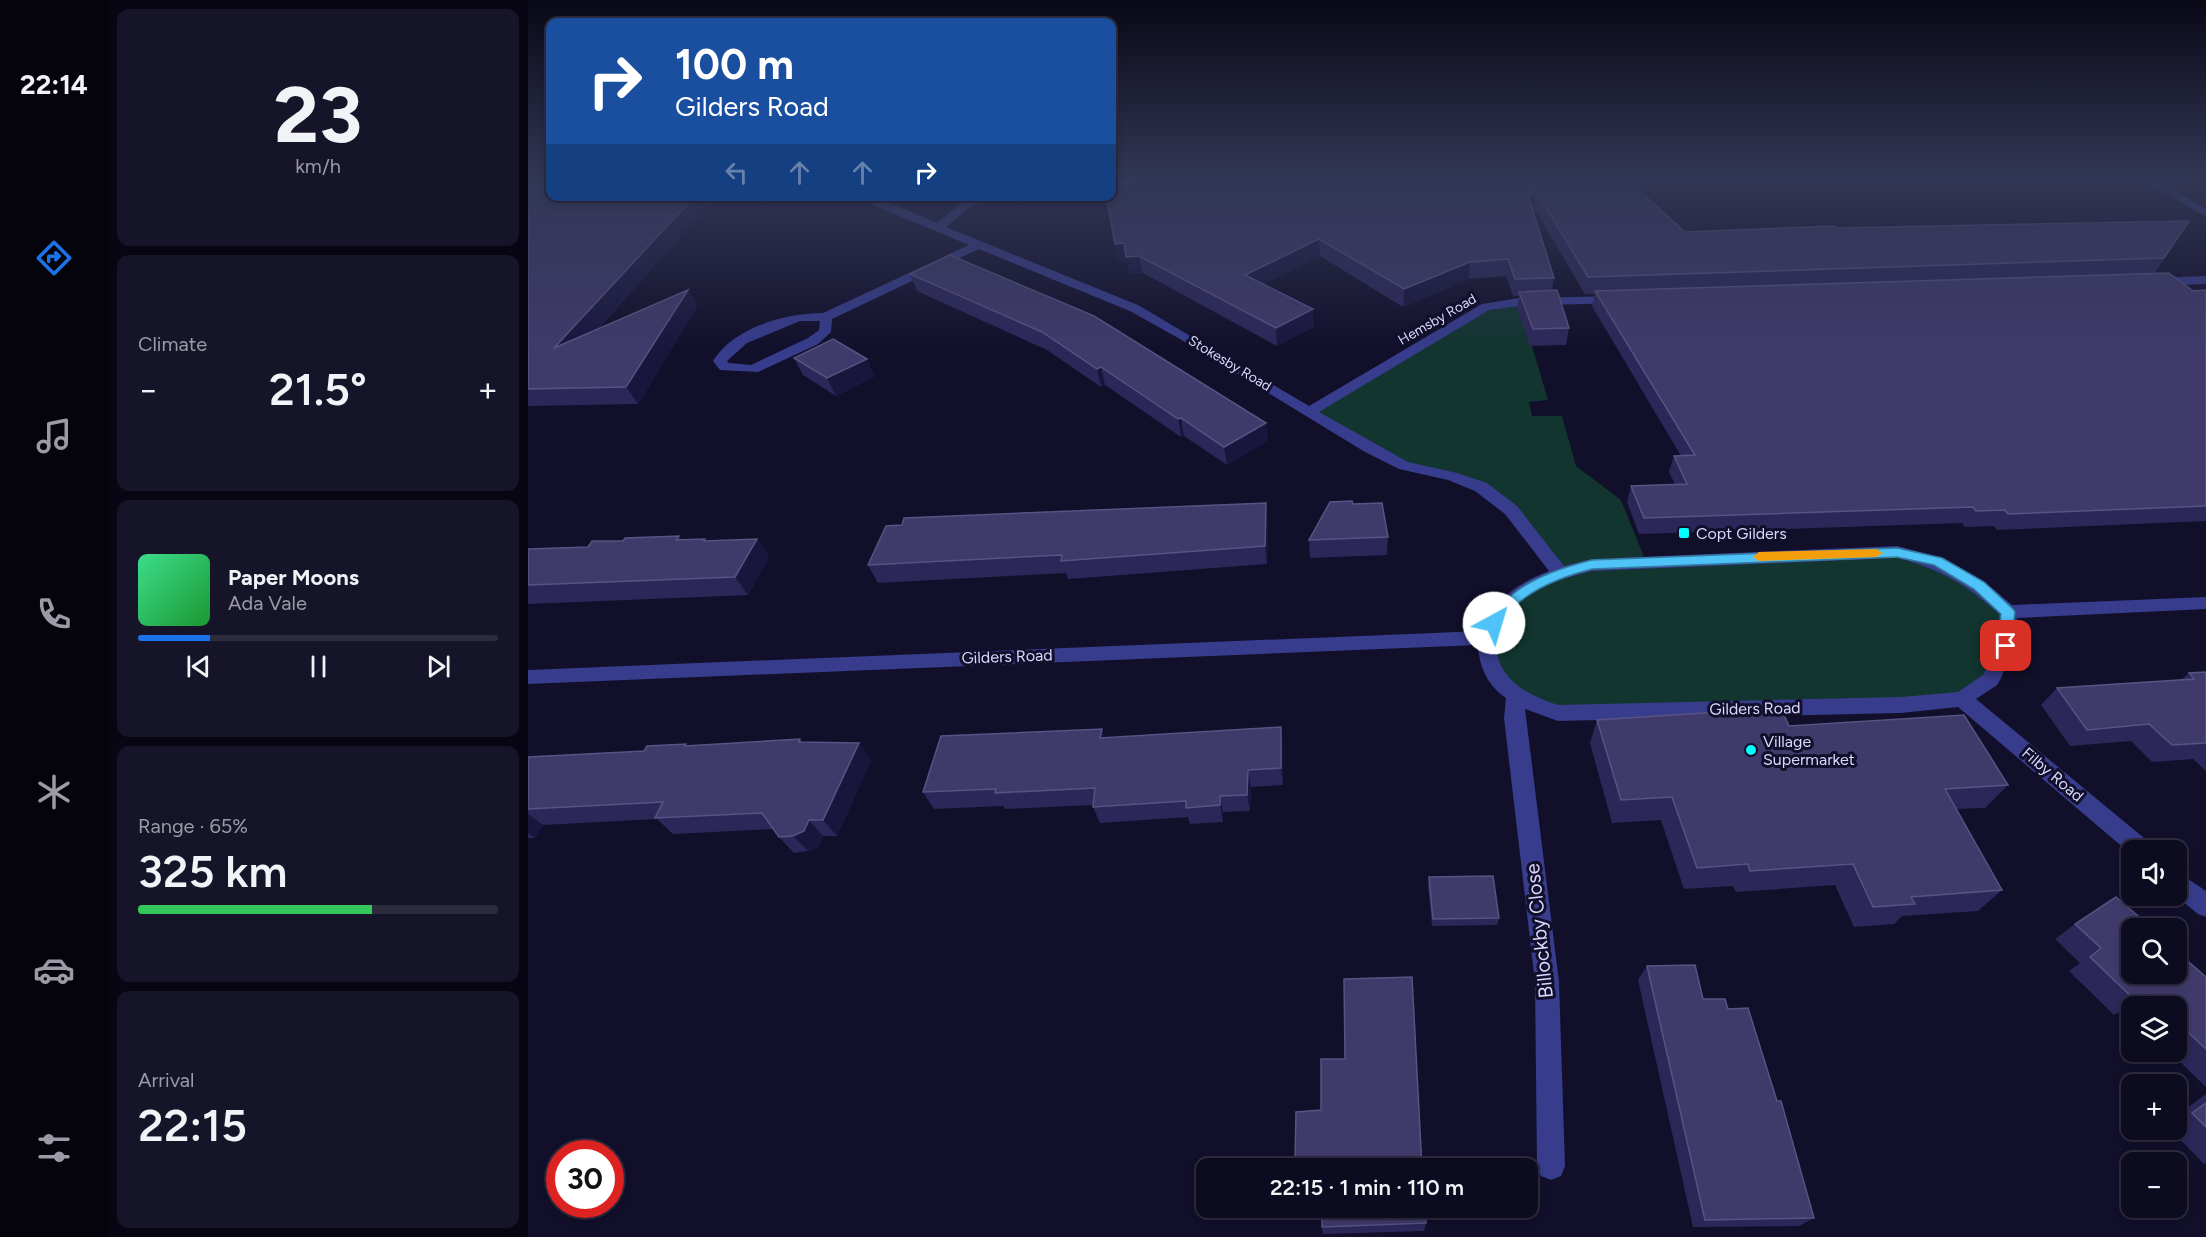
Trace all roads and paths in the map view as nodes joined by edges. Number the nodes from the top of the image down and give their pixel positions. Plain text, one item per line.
1 (956, 236) edge
2 (978, 245) junction
3 (2206, 280) edge
4 (2149, 282) edge
5 (1627, 299) edge
6 (825, 317) junction
7 (1310, 411) junction
8 (1560, 573) junction
9 (2206, 603) edge
10 (2008, 612) junction
11 (1486, 638) junction
12 (528, 677) edge
13 (1516, 697) junction
14 (1962, 699) junction
15 (2130, 840) edge
16 (2187, 890) edge
17 (2206, 906) edge
18 (1551, 1166) dead end

1 - 2 street, Stokesby Road
2 - 6 street
2 - 7 street, Stokesby Road
3 - 4 street
5 - 7 street, Hemsby Road
6 - 6 street
7 - 8 street, Stokesby Road
8 - 10 street
8 - 11 street
9 - 10 street
10 - 14 street, Gilders Road
11 - 12 street, Gilders Road
11 - 13 street, Gilders Road
13 - 14 street, Gilders Road
13 - 18 street, Billockby Close
14 - 15 street, Filby Road
16 - 17 street

